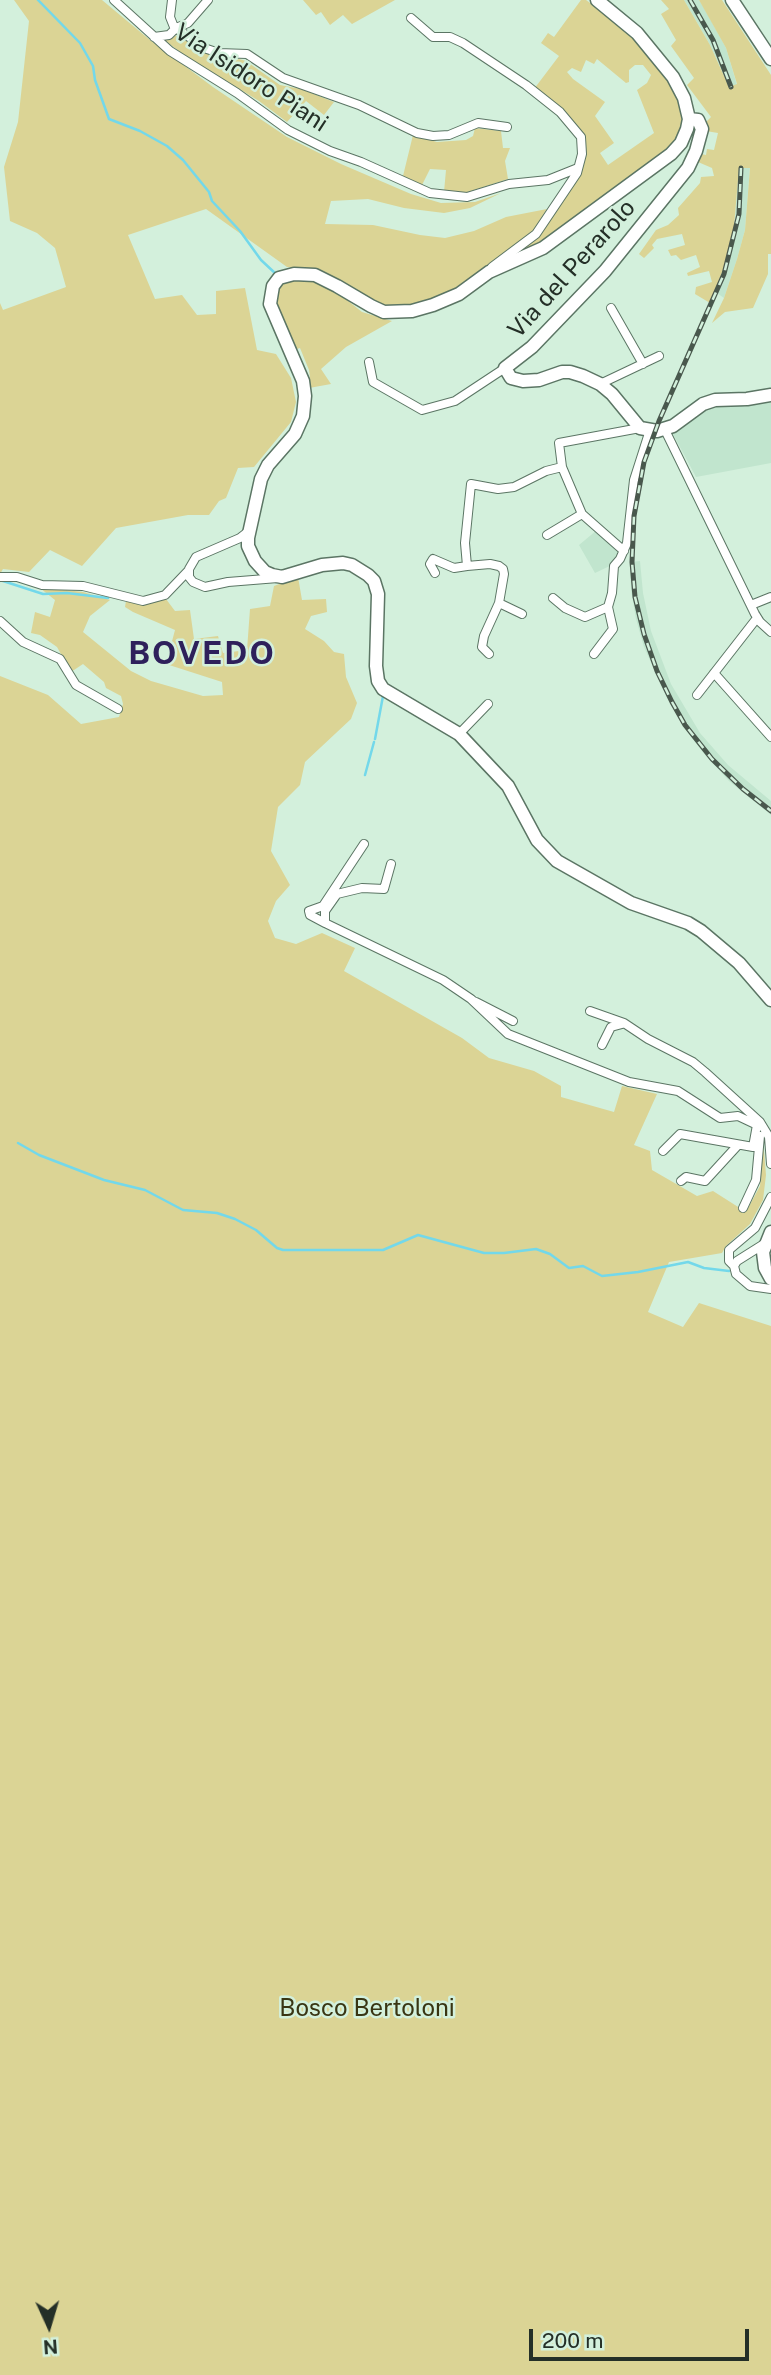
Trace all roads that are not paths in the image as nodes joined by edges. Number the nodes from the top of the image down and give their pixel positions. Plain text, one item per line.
1 (114, 0) edge
2 (172, 0) edge
3 (208, 0) edge
4 (597, 0) edge
5 (732, 0) edge
6 (742, 0) edge
7 (411, 18) dead end
8 (176, 28) junction
9 (154, 37) junction
10 (771, 43) edge
11 (771, 59) edge
12 (689, 119) junction
13 (507, 127) dead end
14 (578, 168) junction
15 (489, 272) junction
16 (611, 308) dead end
17 (659, 356) dead end
18 (369, 362) dead end
19 (643, 364) junction
20 (505, 368) junction
21 (600, 384) junction
22 (771, 395) edge
23 (645, 429) junction
24 (665, 430) junction
25 (562, 467) junction
26 (582, 514) junction
27 (249, 531) junction
28 (547, 535) dead end
29 (624, 551) junction
30 (467, 566) junction
31 (188, 571) junction
32 (435, 573) dead end
33 (0, 577) edge
34 (282, 577) junction
35 (771, 597) edge
36 (553, 598) dead end
37 (499, 603) junction
38 (751, 605) junction
39 (608, 607) junction
40 (522, 614) dead end
41 (757, 618) junction
42 (0, 621) edge
43 (771, 632) edge
44 (489, 654) dead end
45 (594, 654) dead end
46 (714, 673) junction
47 (697, 695) dead end
48 (488, 704) dead end
49 (118, 709) dead end
50 (459, 734) junction
51 (771, 737) edge
52 (363, 844) dead end
53 (391, 864) dead end
54 (325, 923) junction
55 (471, 999) junction
56 (771, 1000) edge
57 (590, 1012) dead end
58 (513, 1021) dead end
59 (624, 1023) junction
60 (602, 1045) dead end
61 (760, 1125) junction
62 (738, 1145) junction
63 (663, 1151) dead end
64 (771, 1164) edge
65 (681, 1181) dead end
66 (771, 1197) edge
67 (743, 1208) dead end
68 (771, 1232) edge
69 (764, 1244) junction
70 (734, 1266) junction
71 (771, 1279) edge
72 (771, 1289) edge

1 - 9 street, Via Isidoro Piani
2 - 8 street
3 - 8 street
4 - 12 main road
5 - 11 main road
6 - 10 main road
7 - 14 street
8 - 9 street
8 - 13 street
9 - 14 street, Via Isidoro Piani
12 - 15 main road
12 - 20 main road, Via del Perarolo
14 - 15 street
15 - 27 main road
16 - 19 street
17 - 19 street
18 - 20 street, Via del Perarolo
19 - 21 street
20 - 21 main road
21 - 23 main road
22 - 24 main road
23 - 24 main road
23 - 25 street
23 - 29 street
24 - 38 street
25 - 26 street
25 - 30 street
26 - 28 street
26 - 29 street
27 - 31 street
27 - 34 main road
29 - 39 street
30 - 32 street
30 - 37 street
31 - 33 street
31 - 34 street
34 - 50 main road
35 - 38 street
36 - 39 street
37 - 40 street
37 - 44 street
38 - 41 street
39 - 45 street
41 - 43 street
41 - 46 street
42 - 49 street
46 - 47 street
46 - 51 street
48 - 50 street
50 - 56 main road
52 - 54 street
53 - 54 street
54 - 55 street
55 - 58 street
55 - 61 street
57 - 59 street
59 - 60 street
59 - 61 street
61 - 62 street
61 - 64 street
61 - 67 street
62 - 63 street
62 - 65 street
66 - 70 street
68 - 69 main road
69 - 70 street
69 - 71 main road
70 - 72 street

